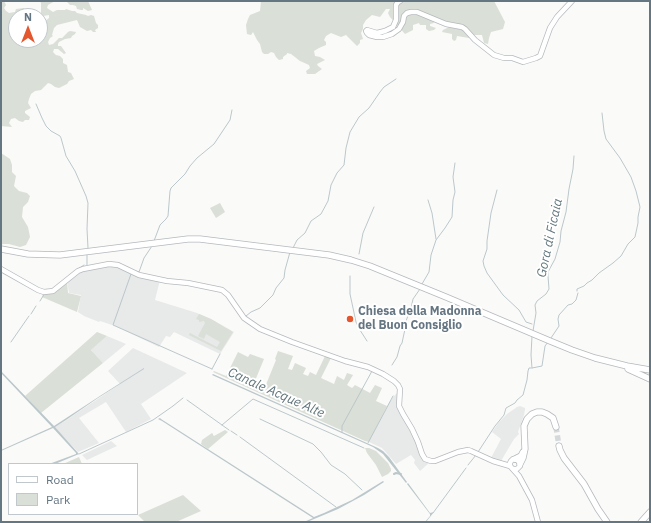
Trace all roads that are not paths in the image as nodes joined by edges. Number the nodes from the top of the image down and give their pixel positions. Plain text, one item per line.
1 (400, 1) edge
2 (572, 1) edge
3 (1, 251) edge
4 (1, 269) edge
5 (618, 365) junction
6 (628, 369) junction
7 (642, 370) junction
8 (650, 371) edge
9 (650, 379) edge
10 (556, 427) tunnel mouth
11 (525, 446) junction
12 (559, 446) tunnel mouth
13 (512, 464) junction
14 (519, 465) junction
15 (519, 476) junction
16 (650, 512) edge
17 (538, 522) edge
18 (607, 522) edge
19 (641, 522) edge

1 - 2 main road
3 - 5 highway
4 - 13 main road
5 - 6 highway
5 - 7 highway
6 - 7 highway
6 - 9 highway
7 - 8 highway
10 - 11 highway
11 - 13 highway
11 - 14 highway
12 - 18 highway
13 - 14 main road
13 - 14 main road
13 - 15 main road
14 - 15 main road
15 - 17 main road
16 - 19 highway

